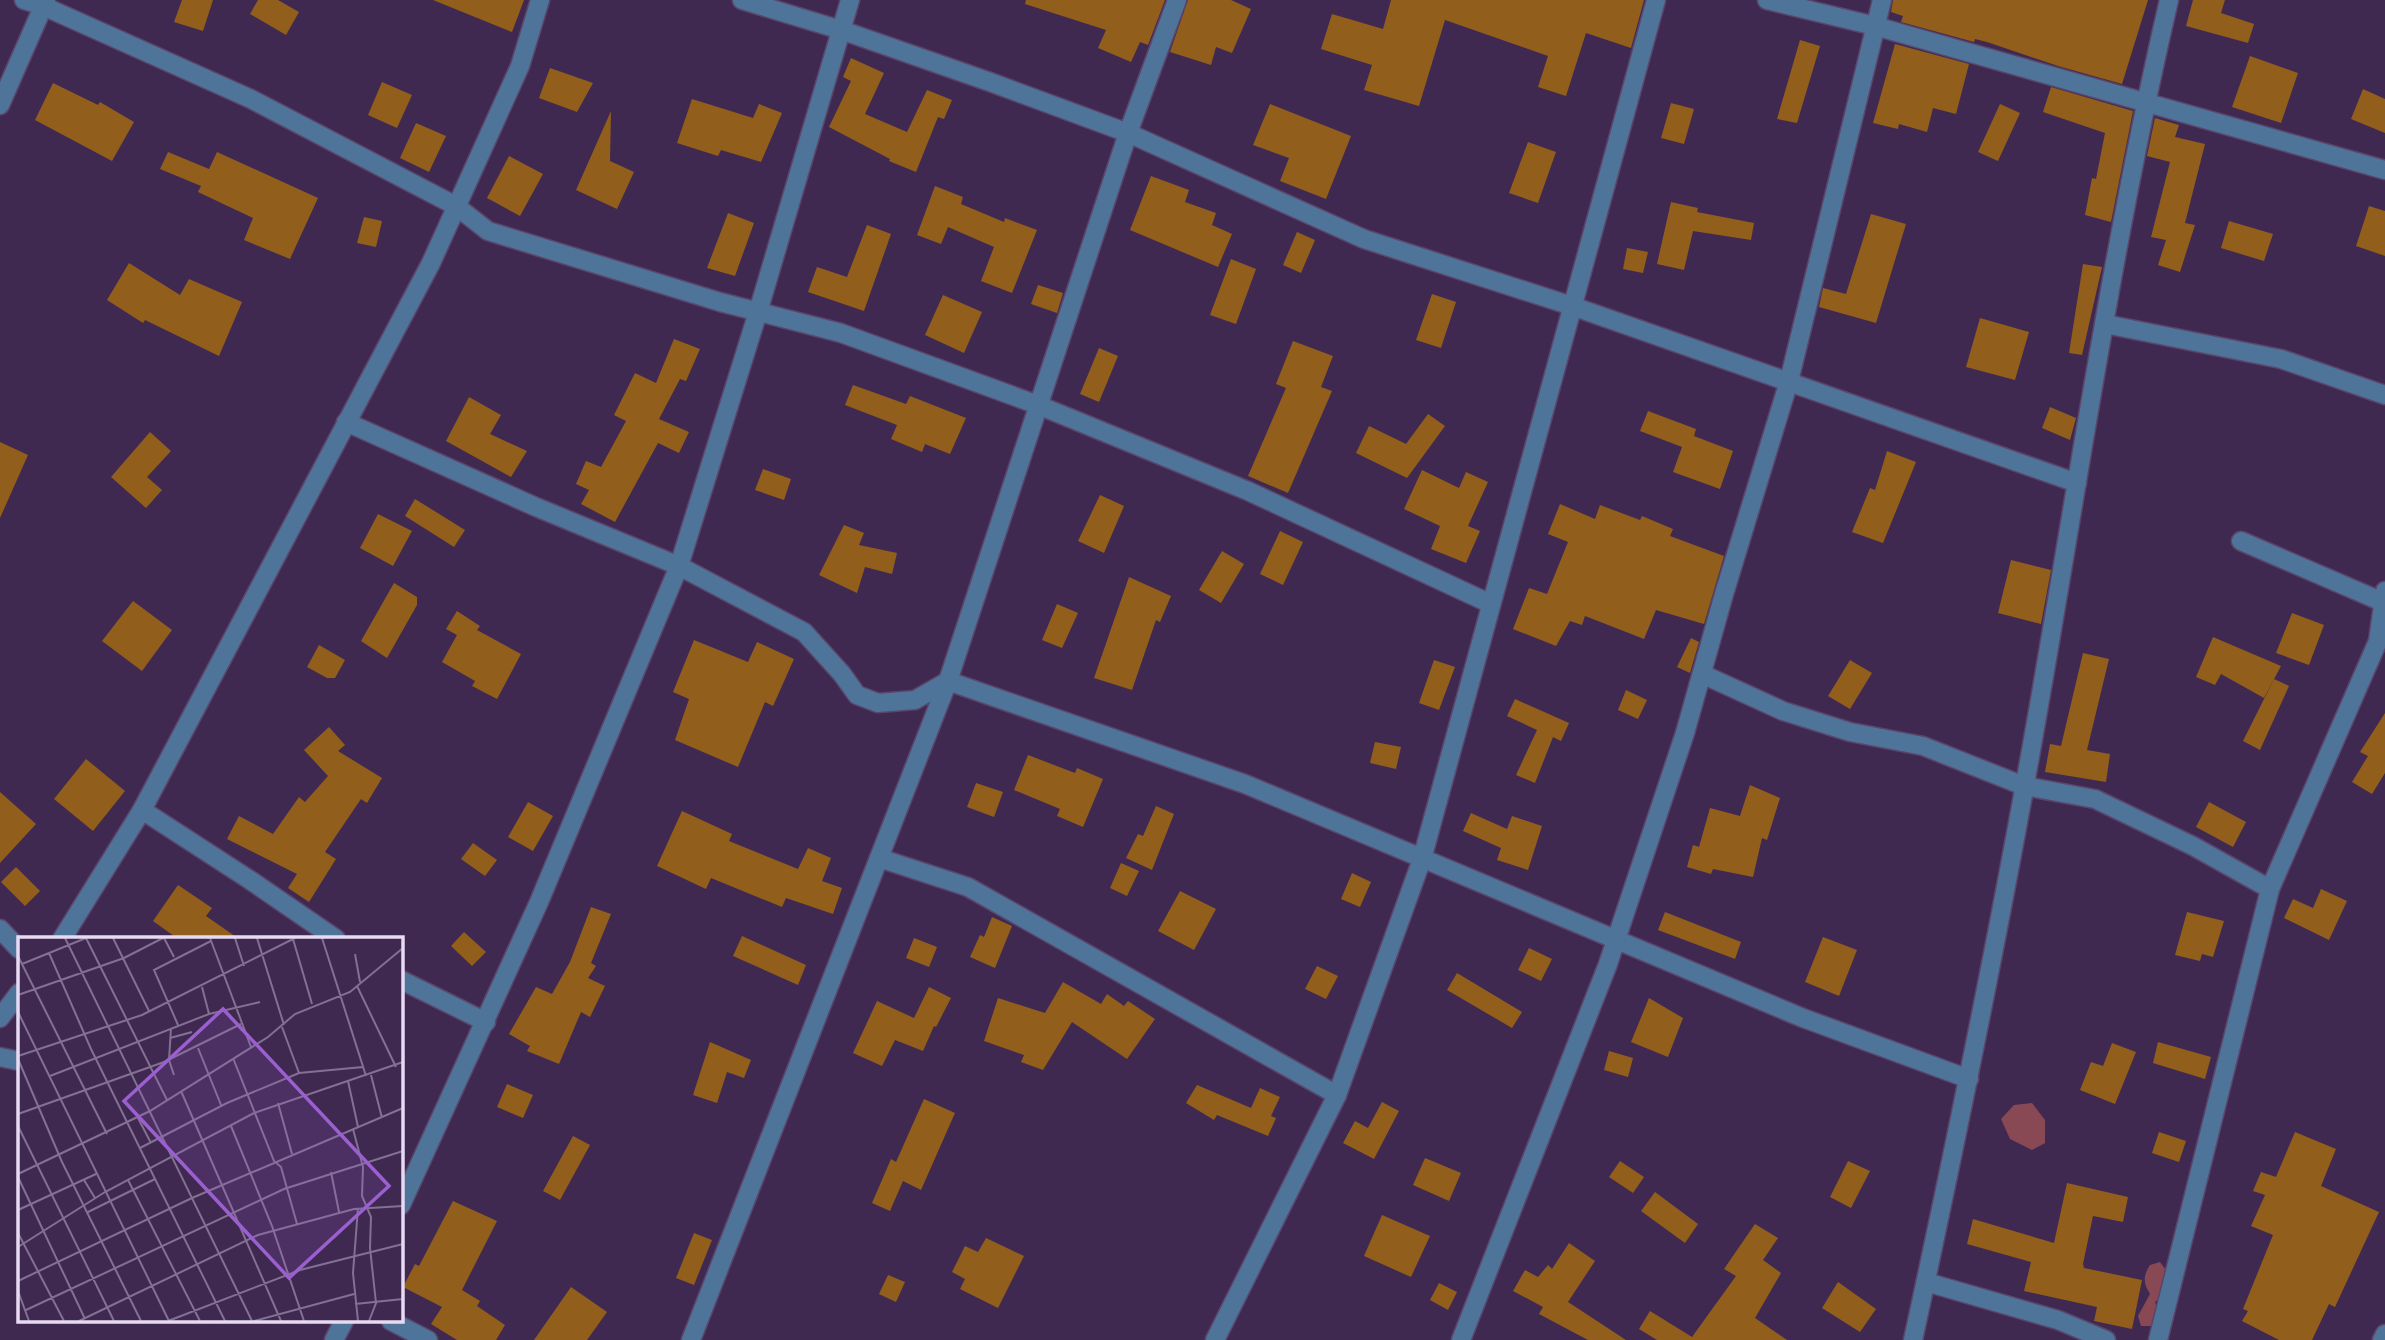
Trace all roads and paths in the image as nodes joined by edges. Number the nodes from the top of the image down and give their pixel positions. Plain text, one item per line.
1 (24, 0) edge
2 (540, 0) edge
3 (742, 0) edge
4 (850, 0) edge
5 (1177, 0) edge
6 (1656, 0) edge
7 (1768, 0) edge
8 (1882, 0) edge
9 (2169, 0) edge
10 (45, 3) edge
11 (1875, 26) junction
12 (841, 30) junction
13 (2145, 102) junction
14 (0, 105) edge
15 (1128, 133) junction
16 (2385, 170) edge
17 (456, 206) junction
18 (1573, 306) junction
19 (758, 312) junction
20 (2105, 324) junction
21 (1789, 381) junction
22 (2385, 395) edge
23 (1038, 405) junction
24 (346, 422) junction
25 (2077, 483) junction
26 (2241, 541) dead end
27 (679, 566) junction
28 (2384, 598) edge
29 (1491, 604) junction
30 (1702, 674) junction
31 (948, 681) junction
32 (2024, 786) junction
33 (142, 810) junction
34 (879, 858) junction
35 (1422, 859) junction
36 (2270, 889) junction
37 (0, 929) edge
38 (63, 937) edge
39 (333, 937) edge
40 (1616, 941) junction
41 (18, 948) edge
42 (402, 981) edge
43 (18, 994) edge
44 (0, 1018) edge
45 (486, 1023) junction
46 (0, 1057) edge
47 (18, 1061) edge
48 (1969, 1079) junction
49 (1337, 1095) junction
50 (402, 1203) edge
51 (1926, 1282) junction
52 (343, 1322) edge
53 (393, 1322) edge
54 (2385, 1334) edge
55 (334, 1340) edge
56 (428, 1340) edge
57 (691, 1340) edge
58 (1214, 1340) edge
59 (1461, 1340) edge
60 (1913, 1340) edge
61 (2106, 1340) edge
62 (2158, 1340) edge
63 (2382, 1340) edge

1 - 10 street
2 - 17 street
3 - 12 street
4 - 12 street
5 - 15 street
6 - 18 street
7 - 11 street
8 - 11 street
9 - 13 street
10 - 14 street
10 - 17 street
11 - 13 street
11 - 21 street
12 - 15 street
12 - 19 street
13 - 16 street
13 - 20 street
15 - 18 street
15 - 23 street
17 - 19 street
17 - 24 street
18 - 21 street
18 - 29 street
19 - 23 street
19 - 27 street
20 - 22 street
20 - 25 street
21 - 25 street
21 - 30 street
23 - 29 street
23 - 31 street
24 - 27 street
24 - 33 street
25 - 32 street
26 - 28 street
27 - 31 street
27 - 45 street
28 - 36 street
29 - 35 street
30 - 32 street
30 - 40 street
31 - 34 street
31 - 35 street
32 - 36 street
32 - 48 street
33 - 38 street
33 - 39 street
34 - 49 street
34 - 57 street
35 - 40 street
35 - 49 street
36 - 62 street
37 - 41 street
40 - 48 street
40 - 59 street
42 - 45 street
43 - 44 street
45 - 50 street
46 - 47 street
48 - 51 street
49 - 58 street
51 - 60 street
51 - 61 street
52 - 55 street
53 - 56 street
54 - 63 street

